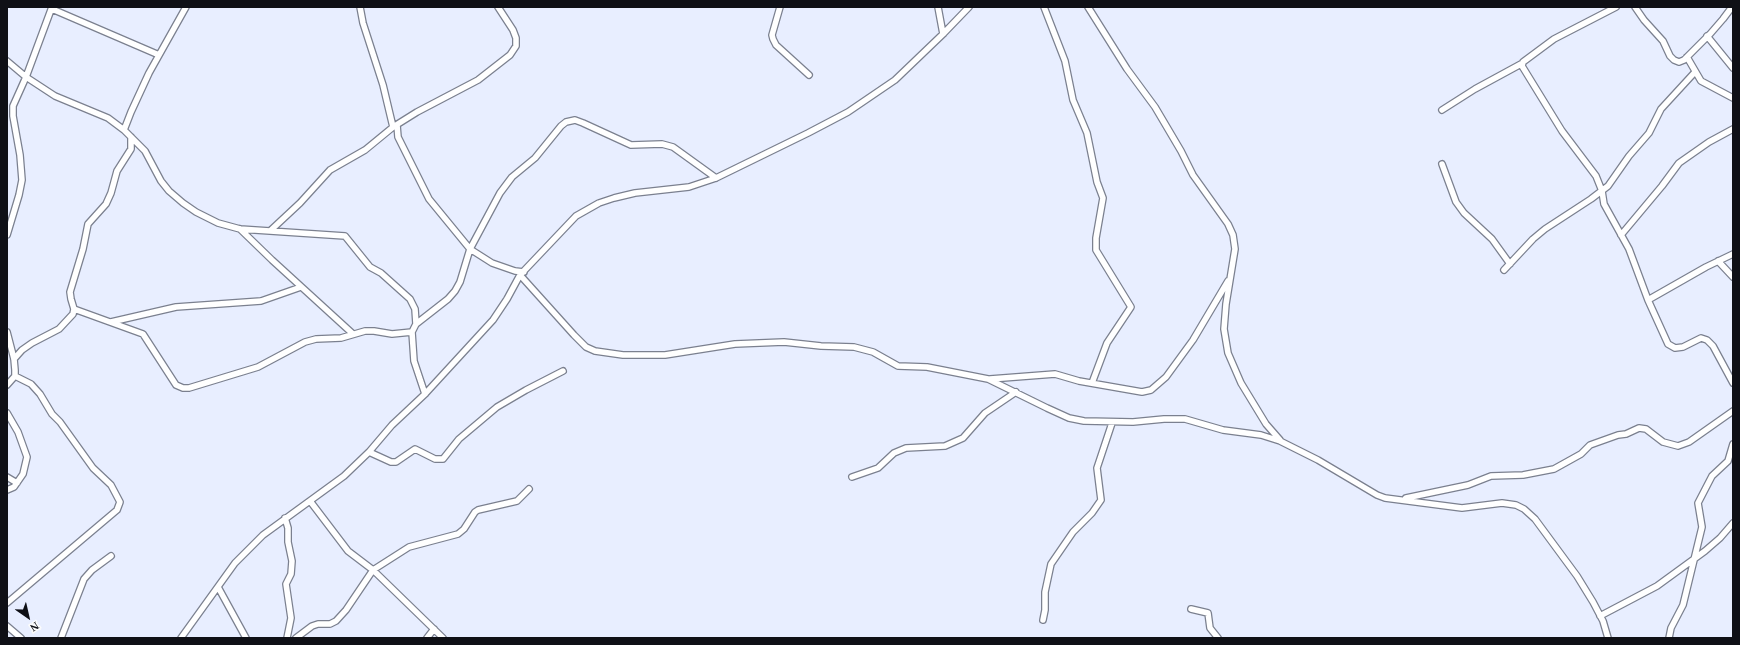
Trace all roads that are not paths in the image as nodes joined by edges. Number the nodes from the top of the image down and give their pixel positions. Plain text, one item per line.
1 (186, 7) edge
2 (360, 7) edge
3 (498, 7) edge
4 (780, 7) edge
5 (938, 7) edge
6 (968, 7) edge
7 (1044, 7) edge
8 (1088, 7) edge
9 (1616, 7) edge
10 (1635, 7) edge
11 (1732, 7) edge
12 (52, 8) edge
13 (943, 34) junction
14 (1707, 36) junction
15 (159, 55) junction
16 (1687, 57) junction
17 (7, 61) edge
18 (1521, 64) junction
19 (1733, 68) edge
20 (1695, 72) junction
21 (809, 75) dead end
22 (26, 77) junction
23 (1733, 98) edge
24 (1442, 110) dead end
25 (395, 126) junction
26 (1733, 129) edge
27 (124, 130) junction
28 (131, 137) junction
29 (1442, 164) dead end
30 (716, 178) junction
31 (1602, 191) junction
32 (7, 217) edge
33 (10, 224) junction
34 (240, 228) junction
35 (270, 231) junction
36 (7, 235) edge
37 (1621, 235) junction
38 (470, 249) junction
39 (1733, 254) edge
40 (1718, 261) junction
41 (1510, 264) junction
42 (1504, 270) dead end
43 (522, 273) junction
44 (1230, 277) junction
45 (1733, 277) edge
46 (301, 287) junction
47 (1648, 300) junction
48 (74, 309) junction
49 (111, 322) junction
50 (416, 324) junction
51 (7, 332) edge
52 (412, 332) junction
53 (353, 334) junction
54 (14, 360) junction
55 (563, 371) dead end
56 (14, 376) junction
57 (988, 379) junction
58 (1092, 382) junction
59 (1733, 383) edge
60 (7, 385) edge
61 (1016, 392) junction
62 (425, 394) junction
63 (1732, 411) edge
64 (7, 413) edge
65 (1733, 418) edge
66 (1112, 423) junction
67 (1280, 441) junction
68 (1733, 444) edge
69 (369, 452) junction
70 (7, 477) edge
71 (852, 477) dead end
72 (17, 483) junction
73 (529, 489) dead end
74 (7, 490) edge
75 (1401, 499) junction
76 (310, 501) junction
77 (285, 518) junction
78 (1733, 523) edge
79 (111, 556) dead end
80 (1693, 560) junction
81 (373, 570) junction
82 (218, 587) junction
83 (7, 603) edge
84 (1191, 609) dead end
85 (1600, 616) junction
86 (1043, 620) dead end
87 (7, 626) edge
88 (434, 629) junction
89 (21, 638) edge
90 (61, 638) edge
91 (181, 638) edge
92 (246, 638) edge
93 (287, 638) edge
94 (296, 638) edge
95 (427, 638) edge
96 (443, 638) edge
97 (1218, 638) edge
98 (1608, 638) edge
99 (1669, 638) edge

1 - 15 street
2 - 25 street
3 - 25 street
4 - 21 street
5 - 13 street
6 - 13 street
7 - 58 street
8 - 44 street
9 - 18 street
10 - 16 street
11 - 14 street
12 - 15 street
12 - 22 street
13 - 30 street
14 - 16 street
14 - 19 street
15 - 27 street
16 - 20 street
17 - 22 street
18 - 24 street
18 - 31 street
20 - 23 street
20 - 31 street
22 - 27 street
22 - 33 street
25 - 35 street
25 - 38 street
26 - 37 street
27 - 28 street
28 - 34 street
28 - 48 street
29 - 41 street
30 - 38 street
30 - 43 street
31 - 37 street
31 - 41 street
32 - 33 street
33 - 36 street
34 - 35 street
34 - 46 street
35 - 50 street
37 - 47 street
38 - 43 street
38 - 50 street
39 - 40 street
40 - 45 street
40 - 47 street
41 - 42 street
43 - 57 street
43 - 62 street
44 - 58 street
44 - 67 street
46 - 49 street
46 - 53 street
47 - 59 street
48 - 49 street
48 - 54 street
49 - 53 street
50 - 52 street
51 - 54 street
52 - 53 street
52 - 62 street
54 - 56 street
55 - 69 street
56 - 60 street
56 - 83 street
57 - 58 street
57 - 61 street
61 - 66 street
61 - 71 street
62 - 69 street
63 - 65 street
63 - 75 street
64 - 72 street
66 - 67 street
66 - 86 street
67 - 75 street
68 - 80 street
69 - 76 street
70 - 72 street
72 - 74 street
73 - 81 street
75 - 85 street
76 - 77 street
76 - 81 street
77 - 82 street
77 - 93 street
78 - 80 street
79 - 90 street
80 - 85 street
80 - 99 street
81 - 88 street
81 - 94 street
82 - 91 street
82 - 92 street
84 - 97 street
85 - 98 street
87 - 89 street
88 - 95 street
88 - 96 street

